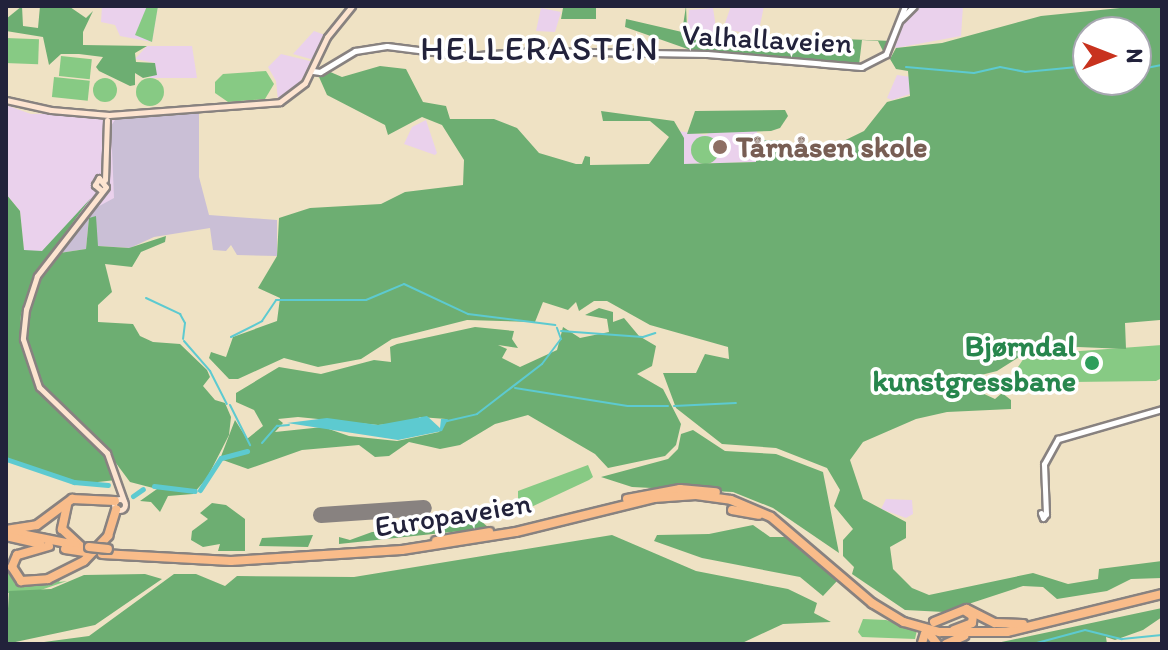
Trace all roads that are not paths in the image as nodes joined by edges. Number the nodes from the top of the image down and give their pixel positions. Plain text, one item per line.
1 (352, 6) edge
2 (909, 8) edge
3 (313, 70) junction
4 (6, 100) edge
5 (109, 117) junction
6 (102, 179) junction
7 (99, 189) junction
8 (1162, 409) edge
9 (118, 505) junction
10 (610, 509) junction
11 (636, 509) dead end
12 (732, 510) dead end
13 (1044, 513) dead end
14 (778, 522) junction
15 (6, 532) edge
16 (49, 546) junction
17 (85, 548) junction
18 (105, 552) junction
19 (6, 565) edge
20 (1162, 591) edge
21 (868, 598) junction
22 (960, 610) junction
23 (934, 622) dead end
24 (1023, 624) junction
25 (954, 630) junction
26 (923, 635) edge
27 (967, 635) junction
28 (937, 644) edge
29 (946, 644) edge

1 - 3 main road
2 - 3 street, Valhallaveien
3 - 5 main road
4 - 5 main road
5 - 6 main road
6 - 7 main road
6 - 7 main road
7 - 9 main road
8 - 13 street
9 - 15 highway
9 - 16 highway
9 - 17 highway
9 - 19 highway
10 - 11 highway
10 - 14 highway, Europaveien
10 - 18 highway, Europaveien
12 - 14 highway
14 - 21 highway, Europaveien
15 - 16 highway, Europaveien
15 - 17 highway, Europaveien
16 - 17 highway, Europaveien
17 - 18 highway, Europaveien, bridge
18 - 21 highway, Europaveien
20 - 24 highway
20 - 27 highway
21 - 25 highway
21 - 26 highway
22 - 23 highway
22 - 24 highway
22 - 25 highway
24 - 25 highway
26 - 27 highway
26 - 28 highway
27 - 29 highway

